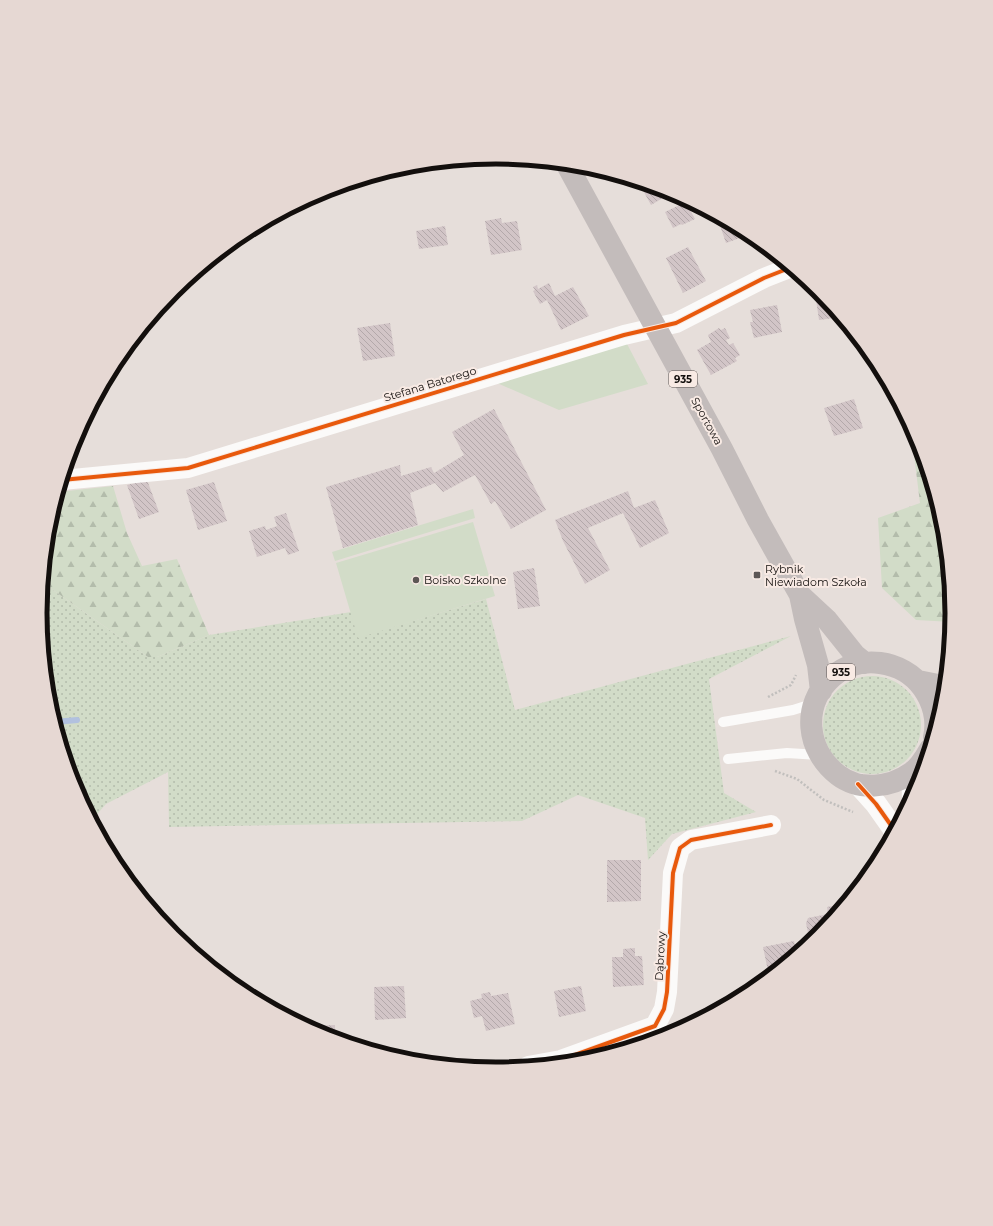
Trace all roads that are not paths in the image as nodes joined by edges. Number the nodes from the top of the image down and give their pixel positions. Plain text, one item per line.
1 (570, 170) edge
2 (787, 270) edge
3 (656, 328) junction
4 (68, 479) edge
5 (800, 595) junction
6 (865, 663) junction
7 (918, 681) junction
8 (940, 685) edge
9 (818, 697) junction
10 (934, 714) edge
11 (723, 722) dead end
12 (819, 755) junction
13 (728, 759) dead end
14 (919, 765) edge
15 (912, 773) junction
16 (858, 784) junction
17 (912, 784) edge
18 (772, 825) dead end
19 (892, 827) edge
20 (572, 1056) edge

1 - 3 main road, Sportowa / 935
2 - 3 street, Stefana Batorego
3 - 4 street, Stefana Batorego
3 - 5 main road, Sportowa / 935
5 - 6 main road, Sportowa / 935
5 - 9 main road, Sportowa / 935
6 - 7 main road, 935
6 - 9 main road, 935
7 - 8 main road, 935
7 - 10 main road, 935
9 - 11 lane
9 - 12 main road, 935
12 - 13 lane
12 - 16 main road, 935
14 - 15 main road, 935
15 - 16 main road, 935
15 - 17 street
16 - 19 street
18 - 20 street, Dąbrowy

